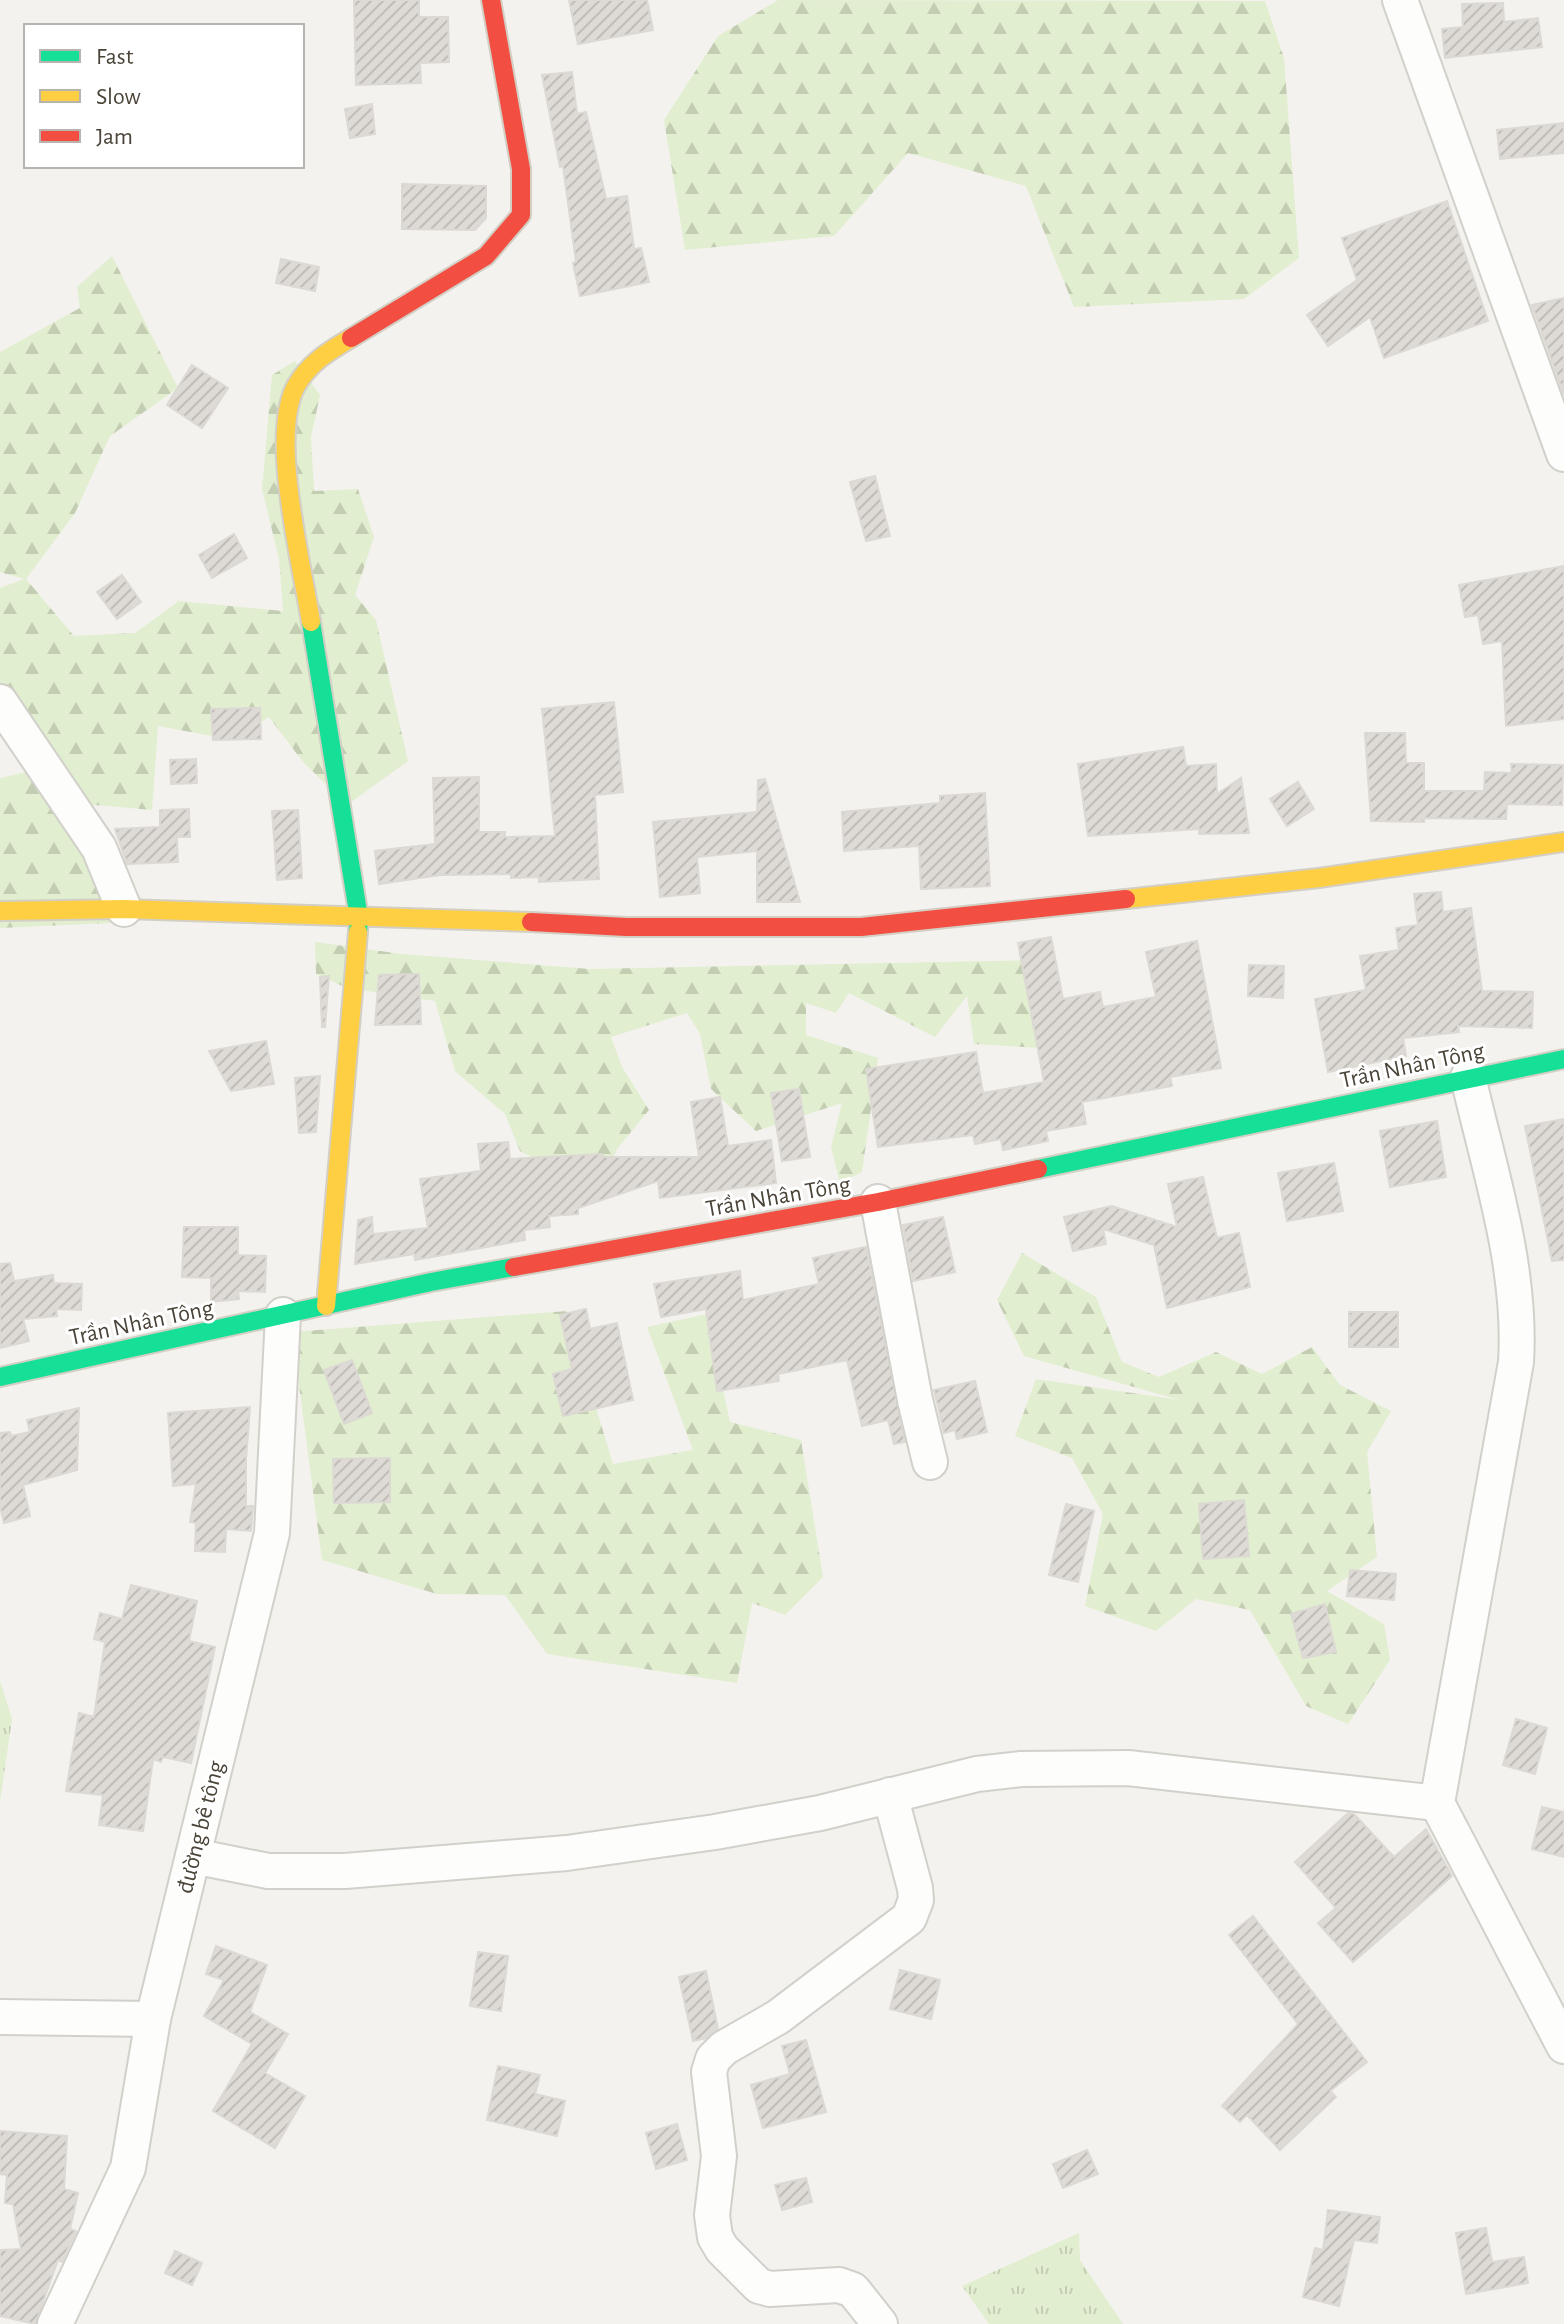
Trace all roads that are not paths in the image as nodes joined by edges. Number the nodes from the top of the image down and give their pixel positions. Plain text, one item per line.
1 (491, 0) edge
2 (1400, 0) edge
3 (1564, 454) edge
4 (0, 702) edge
5 (1564, 842) edge
6 (124, 909) junction
7 (0, 911) edge
8 (359, 918) junction
9 (1564, 1059) edge
10 (1468, 1077) junction
11 (878, 1202) junction
12 (326, 1306) junction
13 (283, 1315) junction
14 (0, 1377) edge
15 (930, 1462) dead end
16 (890, 1795) junction
17 (1437, 1803) junction
18 (193, 1856) junction
19 (0, 2017) edge
20 (153, 2019) junction
21 (1564, 2046) edge
22 (55, 2324) edge
23 (880, 2324) edge

1 - 8 street
2 - 3 street
4 - 6 street
5 - 8 street
6 - 7 street
6 - 8 street
8 - 12 street
9 - 10 street, Trần Nhân Tông
10 - 11 street, Trần Nhân Tông
10 - 17 street
11 - 12 street, Trần Nhân Tông
11 - 15 street
12 - 13 street, Trần Nhân Tông
13 - 14 street, Trần Nhân Tông
13 - 18 street, đường bê tông
16 - 17 street
16 - 18 street
16 - 23 street
17 - 21 street
18 - 20 street, đường bê tông
19 - 20 street
20 - 22 street, đường bê tông

